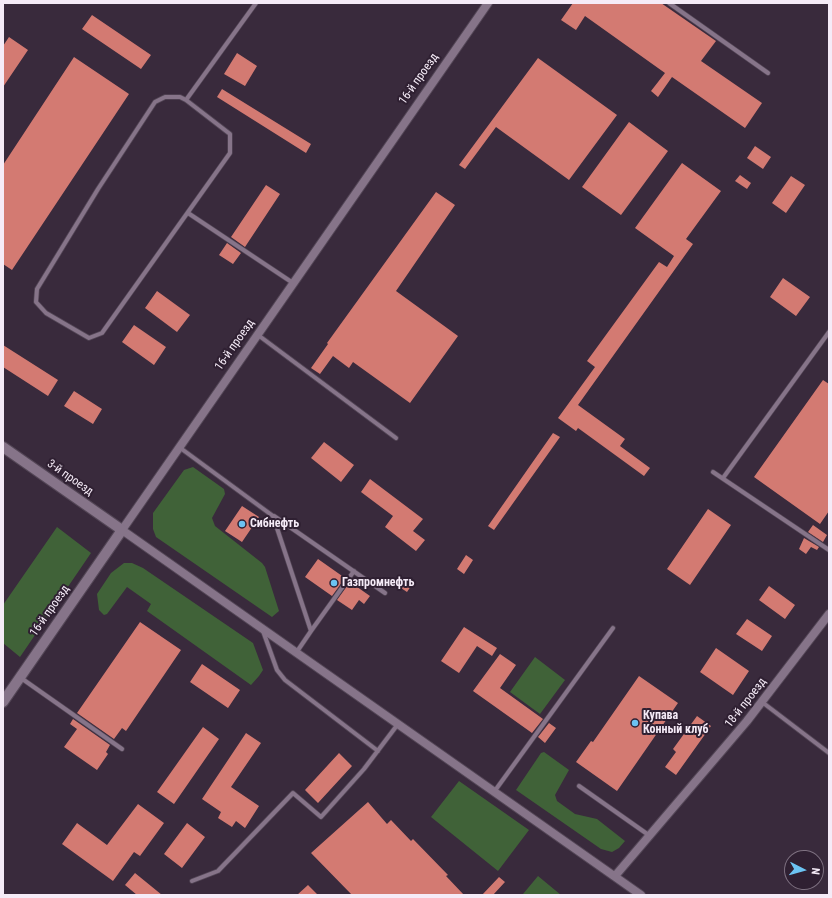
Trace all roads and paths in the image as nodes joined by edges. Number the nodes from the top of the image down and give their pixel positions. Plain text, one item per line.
1 (256, 3) edge
2 (488, 3) edge
3 (669, 3) edge
4 (768, 73) dead end
5 (186, 100) junction
6 (188, 213) junction
7 (293, 283) junction
8 (829, 332) edge
9 (258, 335) junction
10 (396, 438) dead end
11 (3, 447) edge
12 (178, 447) junction
13 (713, 472) dead end
14 (723, 478) junction
15 (273, 516) junction
16 (122, 530) junction
17 (829, 550) edge
18 (354, 571) junction
19 (385, 593) dead end
20 (829, 614) edge
21 (261, 627) junction
22 (613, 628) dead end
23 (311, 632) junction
24 (296, 652) junction
25 (20, 678) junction
26 (3, 702) edge
27 (762, 702) junction
28 (398, 724) junction
29 (122, 749) dead end
30 (378, 751) junction
31 (829, 753) edge
32 (579, 786) dead end
33 (494, 792) junction
34 (650, 836) junction
35 (615, 876) junction
36 (192, 881) dead end
37 (641, 895) edge

1 - 5 lane
2 - 7 street, 16-й проезд
3 - 4 lane
5 - 6 lane
5 - 6 lane
6 - 7 lane
7 - 9 street, 16-й проезд
8 - 14 lane
9 - 10 lane
9 - 12 street, 16-й проезд
11 - 16 street, 3-й проезд
12 - 15 lane
12 - 16 street, 16-й проезд
13 - 14 lane
14 - 17 lane
15 - 18 lane
15 - 23 lane
16 - 21 street
16 - 25 street, 16-й проезд
18 - 19 lane
18 - 23 lane
20 - 27 street, 18-й проезд
21 - 24 street
21 - 30 lane
22 - 33 lane
23 - 24 lane
24 - 28 street
25 - 26 street, 16-й проезд
25 - 29 lane
27 - 31 lane
27 - 34 street, 18-й проезд
28 - 30 lane
28 - 33 street
30 - 36 lane
32 - 34 lane
33 - 35 street
34 - 35 street, 18-й проезд
35 - 37 street

